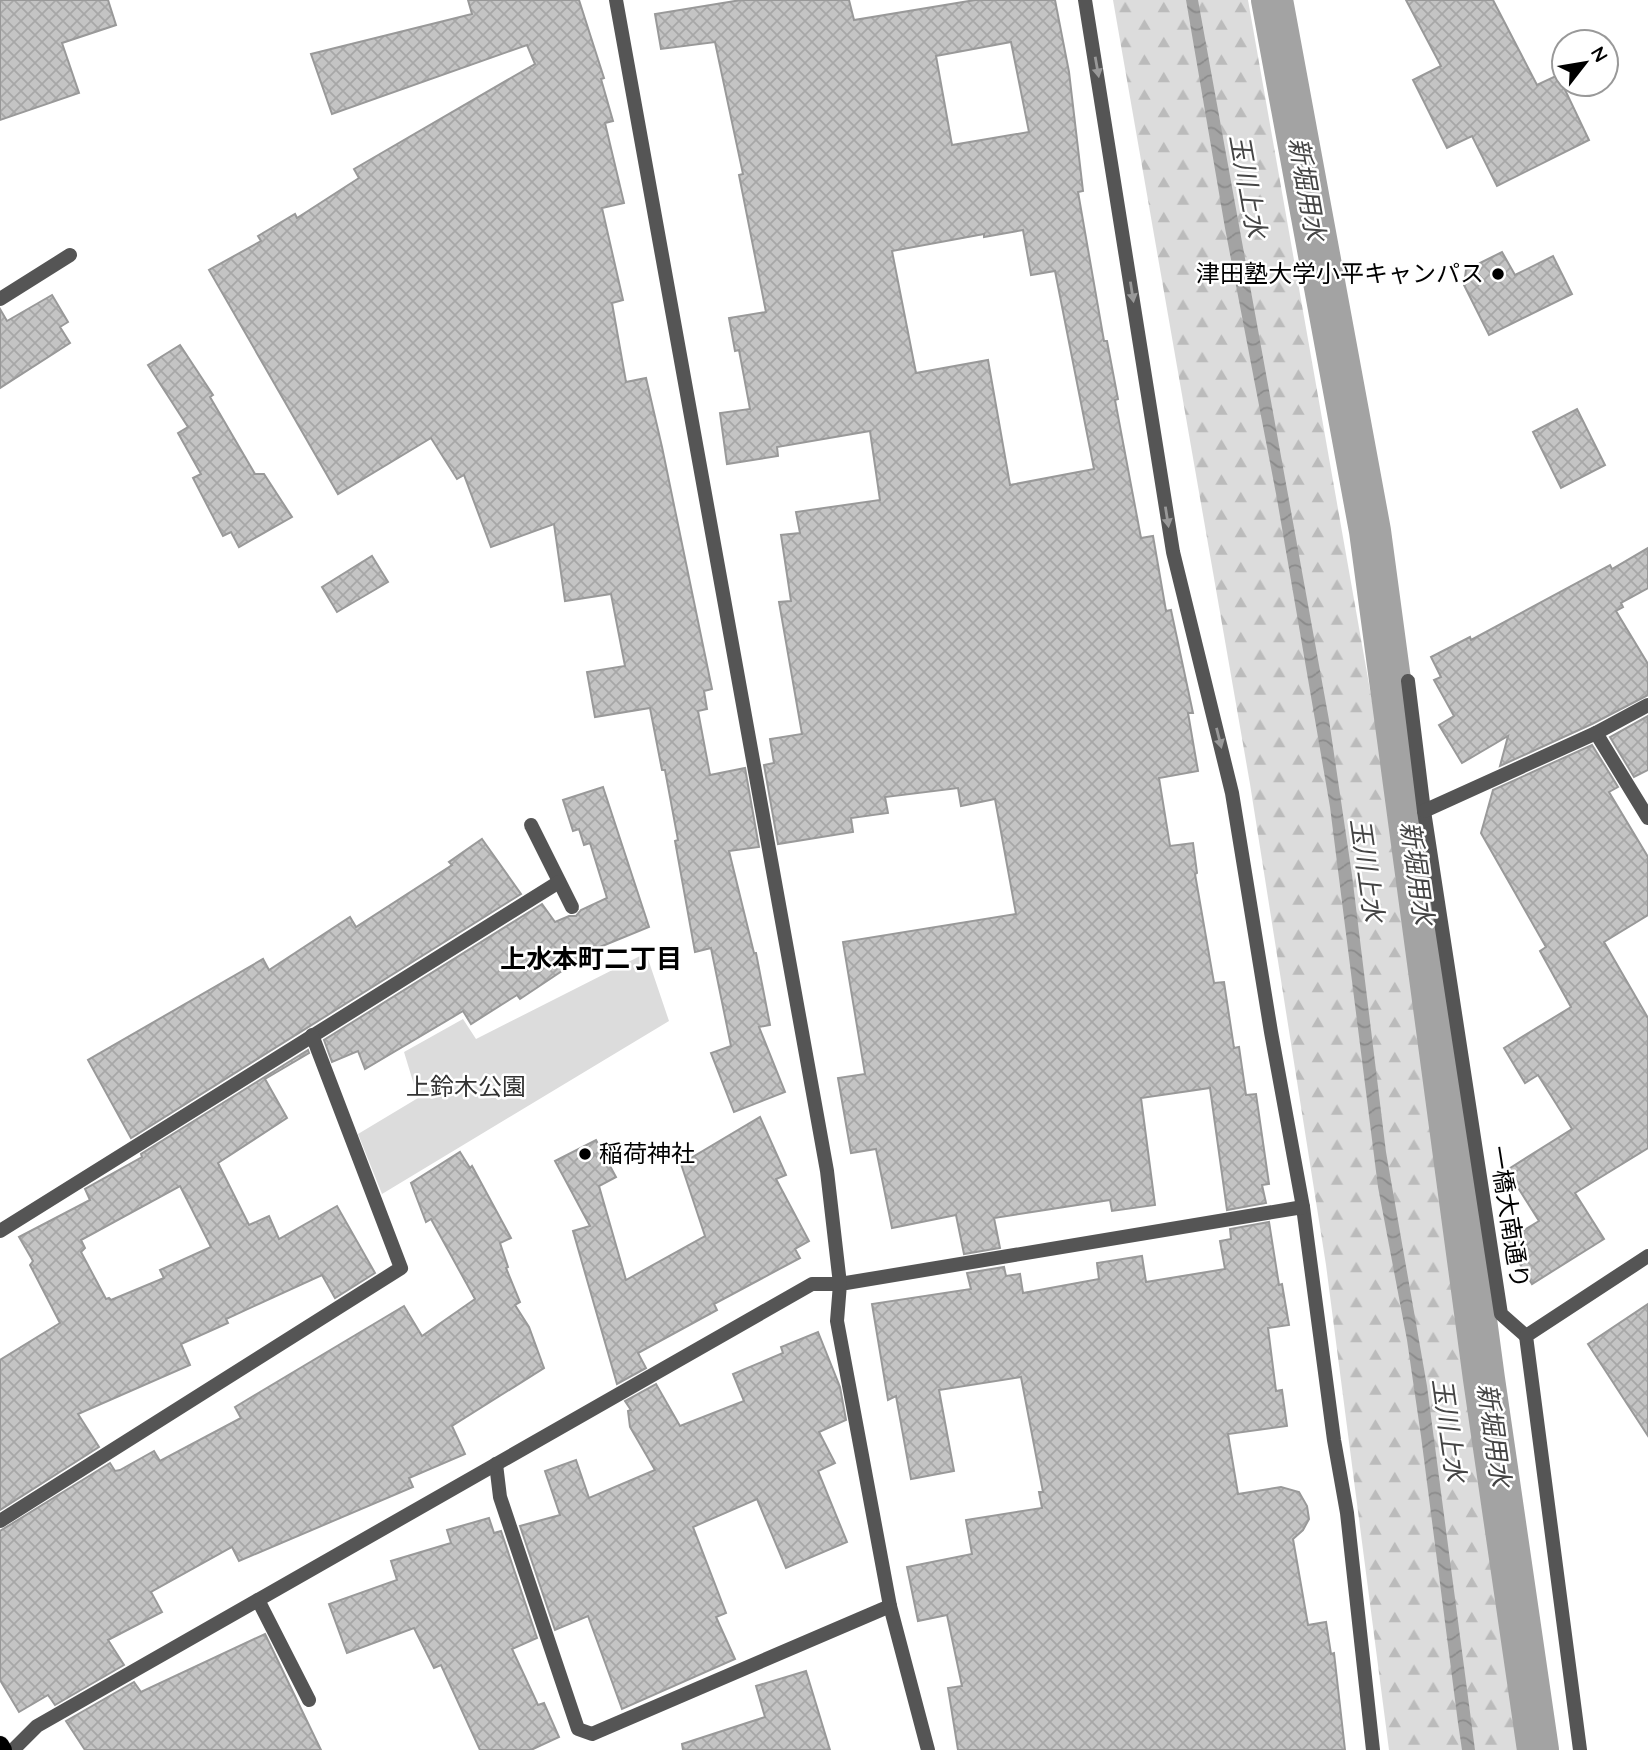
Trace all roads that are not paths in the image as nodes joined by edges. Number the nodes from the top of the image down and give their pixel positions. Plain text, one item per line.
1 (617, 0) edge
2 (1085, 0) edge
3 (70, 255) dead end
4 (0, 299) edge
5 (1408, 681) dead end
6 (1648, 705) edge
7 (1596, 733) junction
8 (1424, 811) junction
9 (1648, 818) edge
10 (531, 825) dead end
11 (559, 883) junction
12 (572, 907) dead end
13 (312, 1035) junction
14 (1303, 1207) junction
15 (0, 1231) edge
16 (1648, 1256) edge
17 (840, 1284) junction
18 (1526, 1335) junction
19 (496, 1464) junction
20 (0, 1521) edge
21 (258, 1600) junction
22 (890, 1606) junction
23 (309, 1700) dead end
24 (0, 1745) edge
25 (3, 1750) edge
26 (13, 1750) edge
27 (928, 1750) edge
28 (1373, 1750) edge
29 (1580, 1750) edge

1 - 17 street
2 -> 14 street
3 - 4 street
5 - 8 street, 一橋大南通り
6 - 7 street
7 - 8 street
7 - 9 street
8 - 18 street, 一橋大南通り
10 - 11 street
11 - 12 street
11 - 13 street
13 - 15 street
13 - 20 street
14 - 17 street
14 - 28 street
16 - 18 street
17 - 19 street
17 - 22 street
18 - 29 street
19 - 21 street
19 - 22 street
21 - 23 street
21 - 26 street
22 - 27 street
24 - 25 main road

